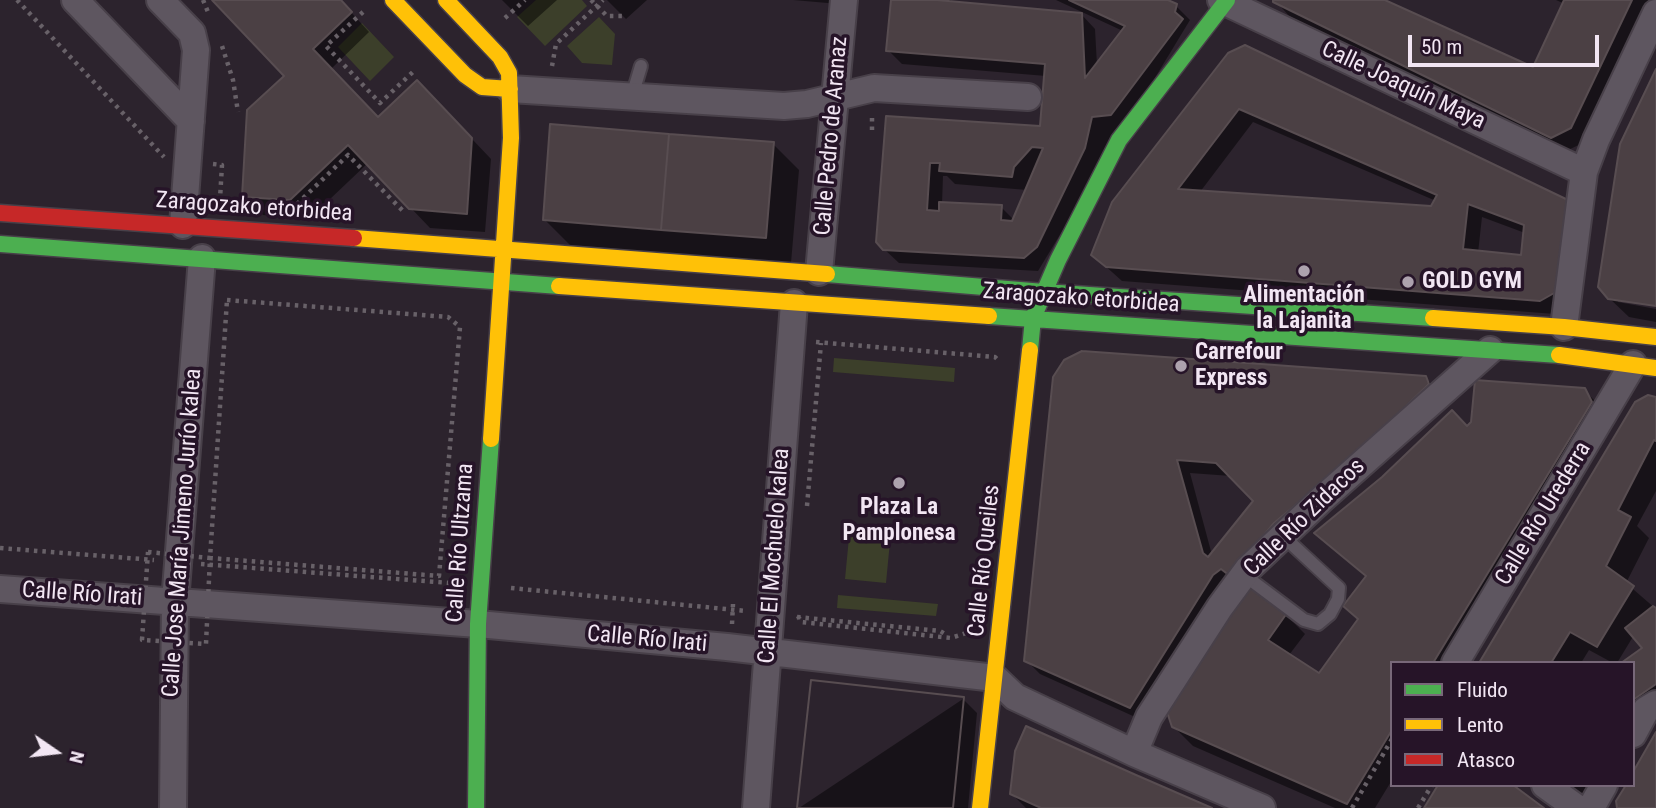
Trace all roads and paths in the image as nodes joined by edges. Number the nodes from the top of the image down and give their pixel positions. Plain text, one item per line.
1 (17, 0) edge
2 (75, 0) edge
3 (160, 0) edge
4 (393, 0) edge
5 (446, 0) edge
6 (525, 0) edge
7 (591, 0) edge
8 (603, 0) edge
9 (844, 0) edge
10 (1225, 1) edge
11 (597, 6) junction
12 (363, 12) dead end
13 (1656, 13) edge
14 (623, 16) dead end
15 (504, 19) dead end
16 (641, 66) dead end
17 (416, 69) dead end
18 (551, 69) dead end
19 (510, 89) junction
20 (632, 96) junction
21 (836, 96) junction
22 (1028, 97) dead end
23 (872, 109) dead end
24 (191, 121) junction
25 (872, 130) dead end
26 (187, 163) junction
27 (1584, 172) junction
28 (228, 205) dead end
29 (292, 210) dead end
30 (0, 213) edge
31 (410, 218) dead end
32 (183, 225) junction
33 (0, 244) edge
34 (504, 249) junction
35 (202, 258) junction
36 (819, 272) junction
37 (503, 281) junction
38 (1044, 292) junction
39 (794, 303) junction
40 (1033, 318) junction
41 (1564, 327) junction
42 (1656, 337) edge
43 (791, 341) junction
44 (821, 343) junction
45 (1490, 349) junction
46 (1000, 363) dead end
47 (1644, 366) edge
48 (807, 508) dead end
49 (1283, 536) junction
50 (439, 576) joint
51 (1244, 576) junction
52 (0, 589) edge
53 (175, 602) junction
54 (799, 604) dead end
55 (478, 624) junction
56 (975, 630) dead end
57 (768, 652) junction
58 (1456, 661) edge
59 (995, 678) junction
60 (1656, 704) edge
61 (1635, 730) edge
62 (1390, 742) edge
63 (1134, 753) junction
64 (1431, 787) edge
65 (1548, 787) edge
66 (1603, 787) edge
67 (173, 808) edge
68 (476, 808) edge
69 (756, 808) edge
70 (980, 808) edge
71 (1262, 808) edge
72 (1352, 808) edge
73 (1418, 808) edge
74 (1577, 808) edge
75 (1591, 808) edge

1 - 26 path
2 - 24 street
3 - 24 street
4 - 19 main road
5 - 19 main road
6 - 15 path
7 - 11 path
8 - 11 path
9 - 21 street, Calle Pedro de Aranaz
10 - 27 street, Calle Joaquín Maya
10 - 38 main road, Calle Río Queiles
11 - 14 path
11 - 18 path
12 - 17 path
13 - 27 street
16 - 20 lane
19 - 20 street
19 - 34 main road
20 - 21 street
21 - 22 street
21 - 36 street, Calle Pedro de Aranaz
23 - 25 path, Calle Pedro de Aranaz
24 - 26 street
26 - 28 path
26 - 32 street
27 - 41 street
29 - 31 path, Zaragozako etorbidea
30 - 32 main road, Zaragozako etorbidea
32 - 34 main road, Zaragozako etorbidea
33 - 35 main road, Zaragozako etorbidea
34 - 36 main road, Zaragozako etorbidea
34 - 37 main road
35 - 37 main road, Zaragozako etorbidea
35 - 53 street, Calle Jose María Jimeno Jurío kalea
36 - 38 main road, Zaragozako etorbidea
37 - 39 main road, Zaragozako etorbidea
37 - 55 main road, Calle Río Ultzama
38 - 40 main road, Calle Río Queiles
38 - 41 main road, Zaragozako etorbidea
39 - 40 main road, Zaragozako etorbidea
39 - 43 street, Calle El Mochuelo kalea
40 - 45 main road, Zaragozako etorbidea
40 - 59 main road, Calle Río Queiles
41 - 42 main road, Zaragozako etorbidea
43 - 44 path
43 - 57 street, Calle El Mochuelo kalea
44 - 46 path
44 - 48 path
45 - 47 main road, Zaragozako etorbidea
45 - 49 street, Calle Río Zidacos
47 - 58 street, Calle Río Urederra
49 - 51 street, Calle Río Zidacos
49 - 51 lane
50 - 50 path
51 - 63 street, Calle Río Zidacos
52 - 53 street, Calle Río Irati
53 - 55 street, Calle Río Irati
53 - 67 street, Calle Jose María Jimeno Jurío kalea
54 - 56 path
55 - 57 street, Calle Río Irati
55 - 68 main road, Calle Río Ultzama
57 - 59 street, Calle Río Irati
57 - 69 street, Calle El Mochuelo kalea
59 - 63 street
59 - 70 main road, Calle Río Queiles
60 - 61 street
62 - 72 path
63 - 71 street
64 - 73 path
65 - 74 street
66 - 75 street

